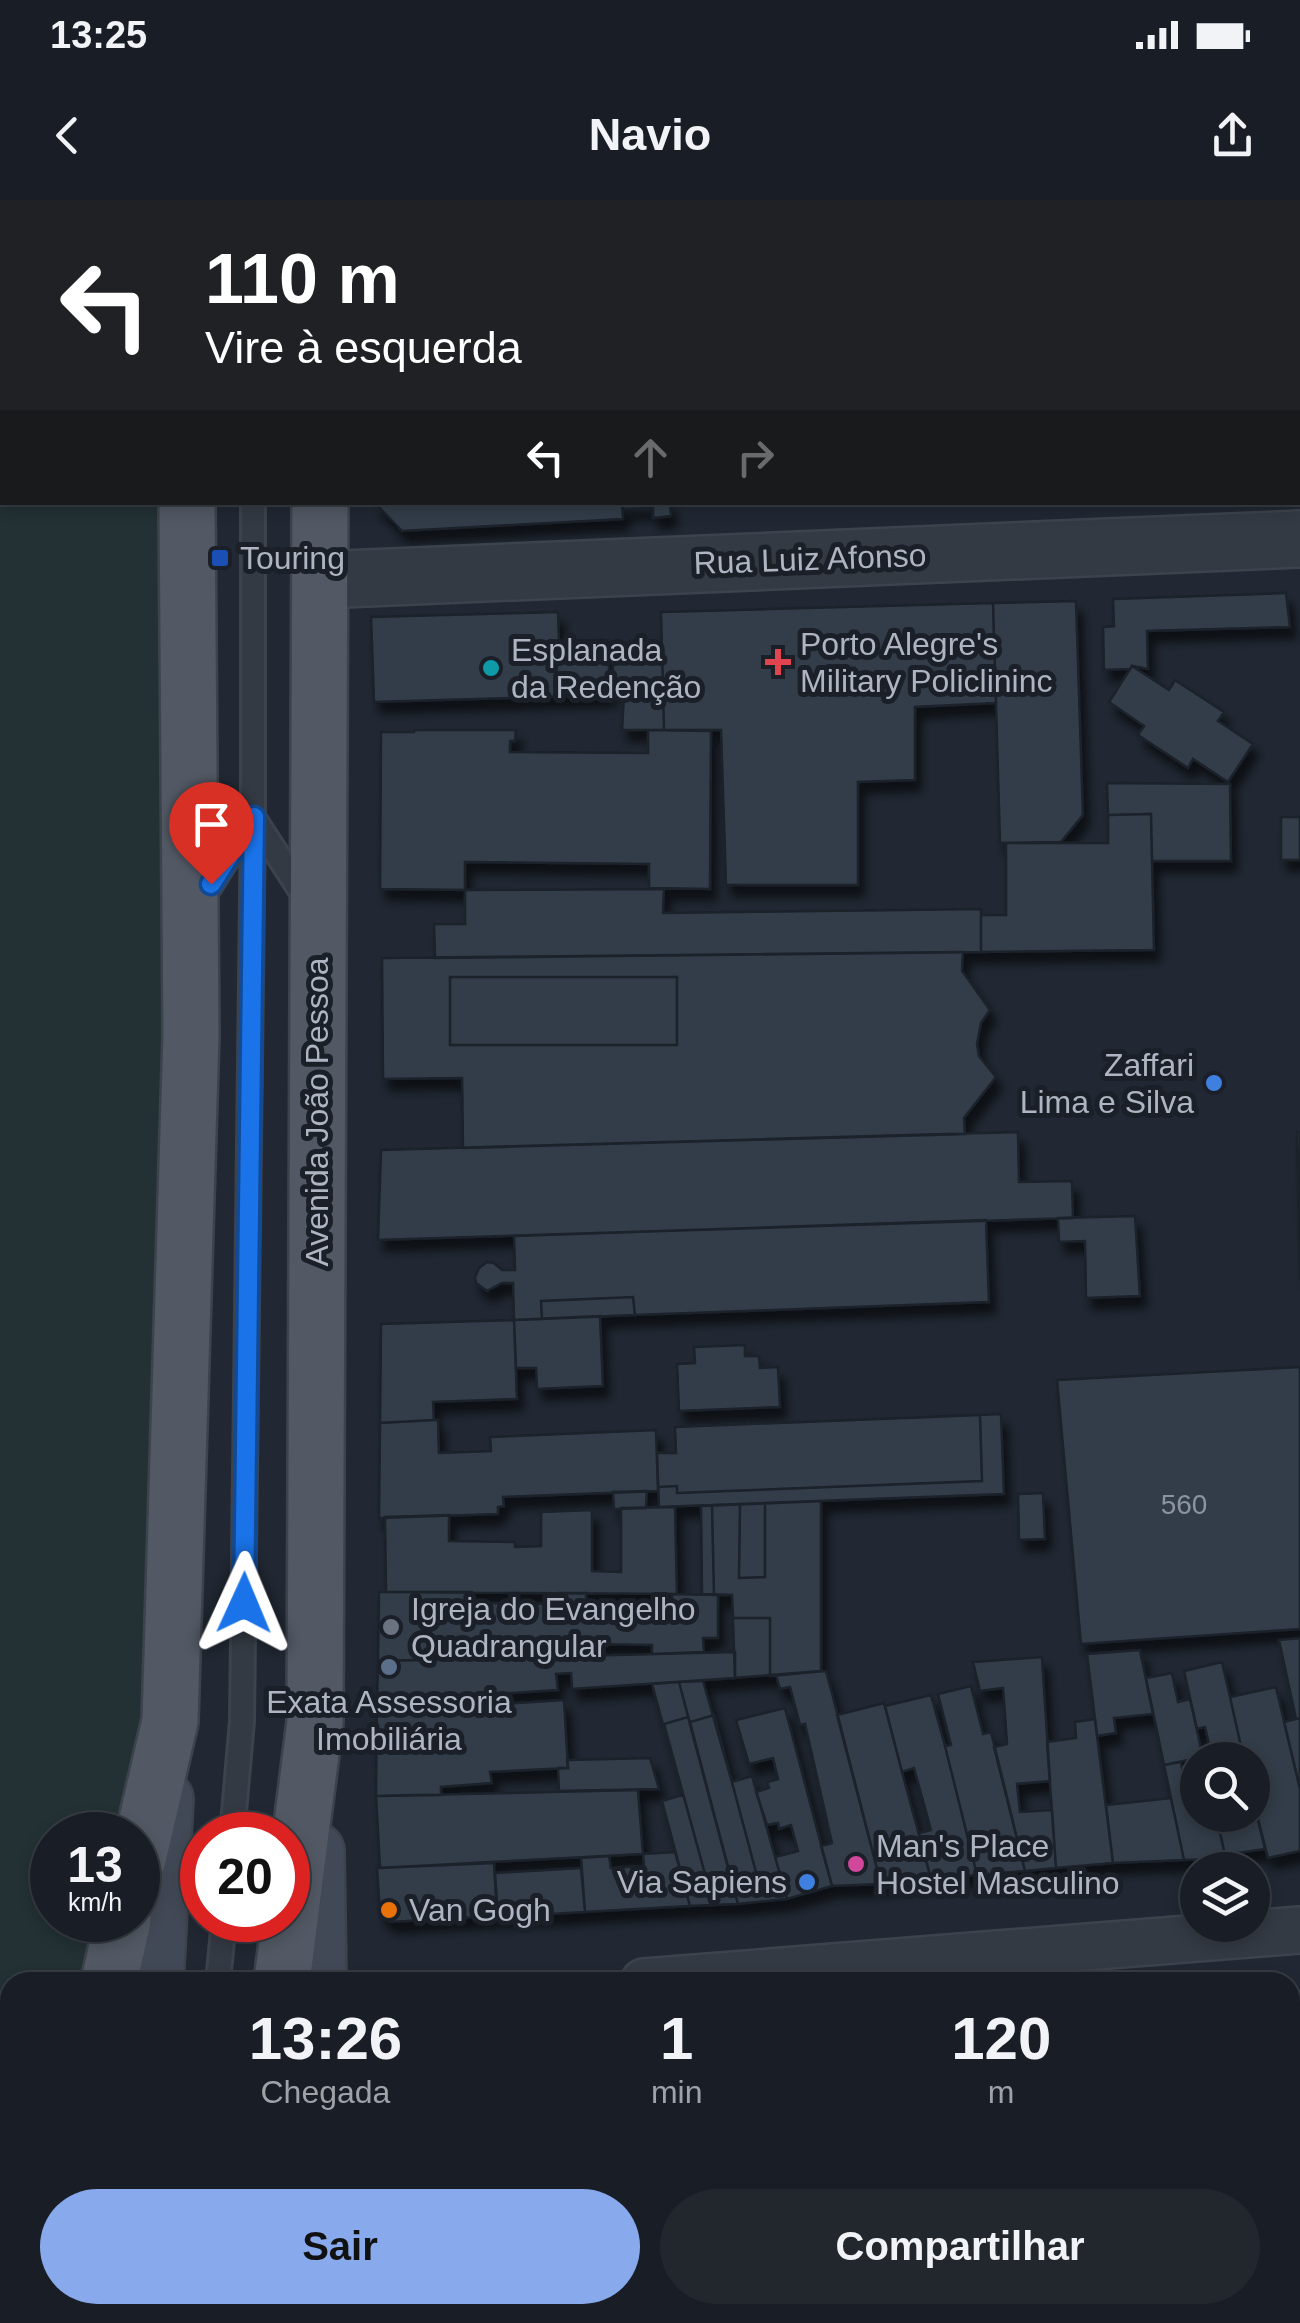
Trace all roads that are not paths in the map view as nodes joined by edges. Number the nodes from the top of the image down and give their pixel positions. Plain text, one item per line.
1 (187, 505) edge
2 (252, 505) edge
3 (320, 505) edge
4 (1300, 539) edge
5 (320, 580) junction
6 (254, 817) junction
7 (190, 918) junction
8 (318, 918) junction
9 (170, 1721) junction
10 (315, 1722) junction
11 (149, 1812) edge
12 (234, 1812) edge
13 (1300, 1930) edge
14 (118, 1942) edge
15 (222, 1942) edge
16 (1143, 1963) edge
17 (111, 1972) edge
18 (156, 1972) edge
19 (219, 1972) edge
20 (283, 1972) edge
21 (318, 1972) edge
22 (907, 1972) edge

1 - 7 main road
2 - 6 lane
3 - 5 main road, Avenida João Pessoa
4 - 5 street, Rua Luiz Afonso
5 - 8 main road, Avenida João Pessoa
6 - 7 lane
6 - 8 lane
6 - 12 lane
7 - 9 main road
8 - 10 main road, Avenida João Pessoa
9 - 11 main road
9 - 18 main road
10 - 20 main road, Avenida João Pessoa
10 - 21 main road, Avenida João Pessoa
13 - 16 street
14 - 17 main road
15 - 19 lane
16 - 22 street

